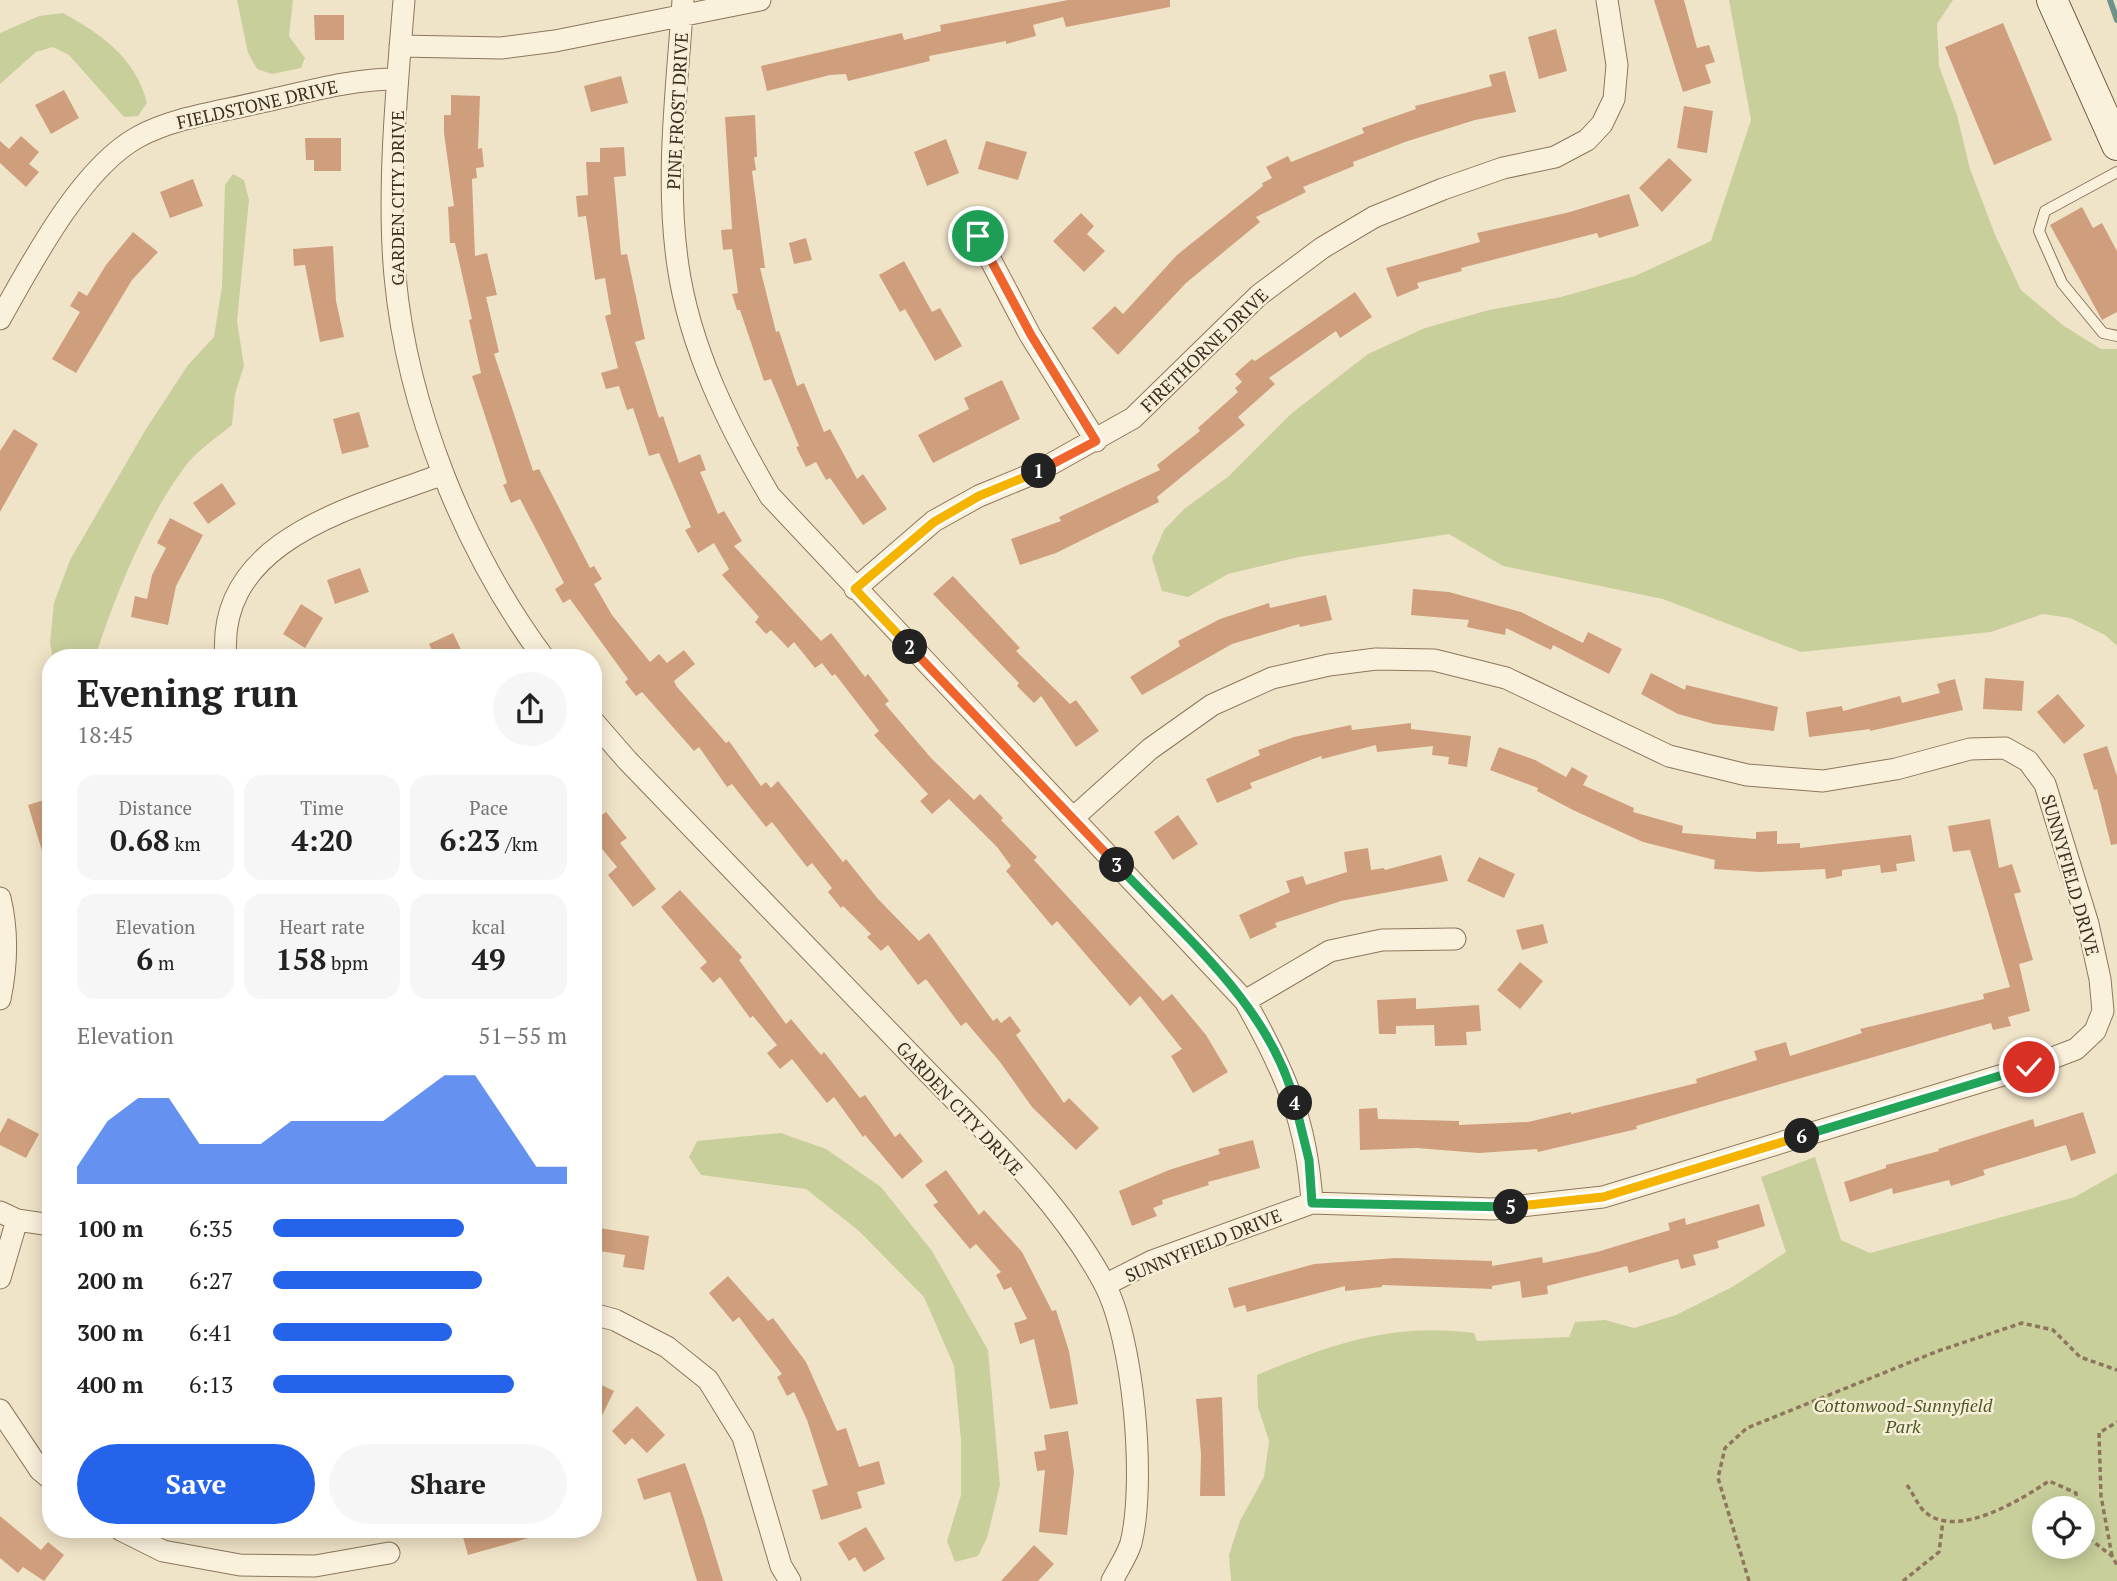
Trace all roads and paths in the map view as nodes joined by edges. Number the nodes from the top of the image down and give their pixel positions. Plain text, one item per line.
1 (404, 0) edge
2 (760, 0) edge
3 (1607, 0) edge
4 (2052, 0) edge
5 (682, 8) edge
6 (400, 47) junction
7 (397, 79) junction
8 (2117, 145) edge
9 (2117, 172) edge
10 (978, 236) dead end
11 (0, 319) edge
12 (2117, 336) edge
13 (1096, 441) junction
14 (443, 474) junction
15 (855, 589) junction
16 (225, 649) edge
17 (537, 649) edge
18 (602, 731) edge
19 (1073, 818) junction
20 (0, 898) edge
21 (1455, 939) dead end
22 (0, 999) edge
23 (1245, 1001) junction
24 (1312, 1203) junction
25 (9, 1216) edge
26 (42, 1223) edge
27 (0, 1278) edge
28 (1105, 1285) junction
29 (602, 1316) edge
30 (2117, 1370) edge
31 (0, 1410) edge
32 (2117, 1422) edge
33 (42, 1472) edge
34 (1907, 1485) dead end
35 (2076, 1496) edge
36 (1943, 1520) junction
37 (137, 1538) edge
38 (2095, 1545) edge
39 (389, 1553) dead end
40 (2112, 1556) junction
41 (2117, 1565) edge
42 (790, 1581) edge
43 (1112, 1581) edge
44 (1749, 1581) edge
45 (1903, 1581) edge

1 - 6 street, GARDEN CITY DRIVE
2 - 5 street
3 - 13 street, FIRETHORNE DRIVE
4 - 8 main road
5 - 6 street
5 - 15 street, PINE FROST DRIVE
6 - 7 street, GARDEN CITY DRIVE
7 - 11 street, FIELDSTONE DRIVE
7 - 14 street, GARDEN CITY DRIVE
9 - 12 lane
10 - 13 street
13 - 15 street, FIRETHORNE DRIVE
14 - 16 street
14 - 17 street, GARDEN CITY DRIVE
15 - 19 street, PINE FROST DRIVE
18 - 28 street, GARDEN CITY DRIVE
19 - 23 street, PINE FROST DRIVE
19 - 24 street, SUNNYFIELD DRIVE
20 - 22 street
21 - 23 street
23 - 24 street, PINE FROST DRIVE
24 - 28 street, SUNNYFIELD DRIVE
25 - 26 street
25 - 27 street
28 - 43 street, GARDEN CITY DRIVE
29 - 42 street
30 - 44 path
31 - 33 street
32 - 40 path
34 - 36 path
35 - 36 path
36 - 45 path
37 - 39 street
38 - 40 path
40 - 41 path

